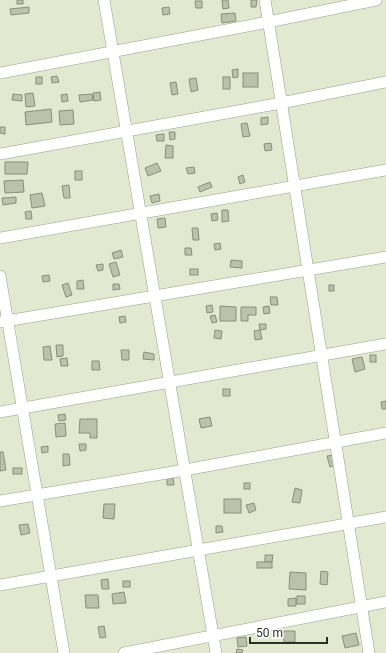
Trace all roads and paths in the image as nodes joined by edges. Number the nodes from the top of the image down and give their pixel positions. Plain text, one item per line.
1 (104, 0) edge
2 (265, 0) edge
3 (376, 0) edge
4 (268, 22) junction
5 (113, 52) junction
6 (0, 73) edge
7 (386, 82) edge
8 (281, 104) junction
9 (126, 130) junction
10 (0, 154) edge
11 (386, 170) edge
12 (295, 186) junction
13 (141, 214) junction
14 (0, 238) edge
15 (386, 257) edge
16 (308, 271) junction
17 (0, 276) edge
18 (155, 297) junction
19 (4, 322) edge
20 (386, 344) edge
21 (322, 356) junction
22 (170, 383) junction
23 (23, 408) junction
24 (0, 412) edge
25 (386, 433) edge
26 (336, 443) junction
27 (185, 470) junction
28 (38, 496) junction
29 (0, 501) edge
30 (386, 517) edge
31 (349, 525) junction
32 (199, 551) junction
33 (51, 577) junction
34 (0, 585) edge
35 (386, 602) edge
36 (362, 607) junction
37 (213, 635) junction
38 (64, 653) edge
39 (124, 653) edge
40 (216, 653) edge
41 (370, 653) edge

1 - 5 street
2 - 4 street
3 - 4 street
4 - 5 street
4 - 8 street
5 - 6 street
5 - 9 street
7 - 8 street
8 - 9 street
8 - 12 street
9 - 10 street
9 - 13 street
11 - 12 street
12 - 13 street
12 - 16 street
13 - 14 street
13 - 18 street
15 - 16 street
16 - 18 street
16 - 21 street
17 - 19 street
18 - 19 street
18 - 22 street
19 - 23 street
20 - 21 street
21 - 22 street
21 - 26 street
22 - 23 street
22 - 27 street
23 - 24 street
23 - 28 street
25 - 26 street
26 - 27 street
26 - 31 street
27 - 28 street
27 - 32 street
28 - 29 street
28 - 33 street
30 - 31 street
31 - 32 street
31 - 36 street
32 - 33 street
32 - 37 street
33 - 34 street
33 - 38 street
35 - 36 street
36 - 37 street
36 - 41 street
37 - 39 street
37 - 40 street

